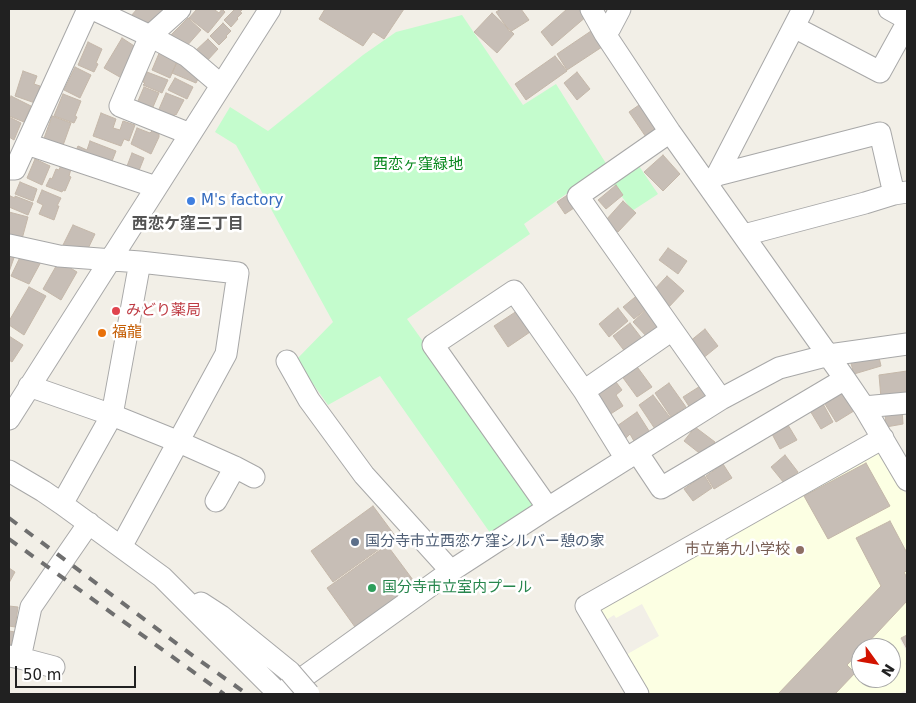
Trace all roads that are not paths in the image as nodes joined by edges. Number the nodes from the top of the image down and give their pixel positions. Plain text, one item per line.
1 (88, 9) edge
2 (93, 9) edge
3 (180, 9) edge
4 (270, 9) edge
5 (592, 9) edge
6 (620, 9) edge
7 (889, 9) edge
8 (798, 18) edge
9 (907, 19) edge
10 (907, 23) edge
11 (605, 34) junction
12 (150, 36) junction
13 (221, 85) junction
14 (670, 132) junction
15 (190, 134) junction
16 (27, 144) junction
17 (9, 169) edge
18 (712, 180) junction
19 (156, 187) junction
20 (901, 193) edge
21 (744, 234) junction
22 (9, 244) edge
23 (109, 260) junction
24 (140, 262) junction
25 (672, 330) junction
26 (907, 344) edge
27 (829, 355) junction
28 (287, 361) dead end
29 (845, 379) junction
30 (30, 386) junction
31 (584, 391) junction
32 (721, 400) junction
33 (907, 403) edge
34 (864, 408) junction
35 (112, 415) junction
36 (9, 419) edge
37 (883, 438) junction
38 (179, 442) junction
39 (632, 456) junction
40 (235, 467) junction
41 (9, 471) edge
42 (254, 477) dead end
43 (907, 480) edge
44 (216, 501) dead end
45 (62, 504) junction
46 (548, 508) junction
47 (89, 523) junction
48 (121, 547) junction
49 (443, 576) junction
50 (167, 582) junction
51 (15, 657) edge
52 (54, 667) dead end
53 (279, 694) edge
54 (309, 694) edge
55 (638, 694) edge

1 - 16 street
2 - 12 street
3 - 12 street
4 - 13 street
5 - 11 street
6 - 11 street
7 - 9 street
8 - 10 street
8 - 18 street
11 - 14 street
12 - 13 street
12 - 15 street
13 - 15 street
14 - 18 street
14 - 25 street
15 - 19 street
16 - 17 street
16 - 19 street
18 - 20 street
18 - 21 street
19 - 23 street
20 - 21 street
21 - 27 street
22 - 23 street
23 - 24 street
23 - 30 street
24 - 35 street
24 - 38 street
25 - 31 street
25 - 32 street
26 - 27 street
27 - 29 street
27 - 32 street
28 - 49 street
29 - 34 street
29 - 39 street
30 - 35 street
30 - 36 street
31 - 39 street
31 - 46 street
32 - 39 street
33 - 34 street
34 - 37 street
35 - 38 street
35 - 45 street
37 - 43 street
37 - 55 street
38 - 40 street
38 - 48 street
39 - 46 street
40 - 42 street
40 - 44 street
41 - 45 street
45 - 47 street
46 - 49 street
47 - 48 street
47 - 51 street
48 - 50 street
49 - 53 street
50 - 53 street
50 - 54 street, bridge
51 - 52 street

